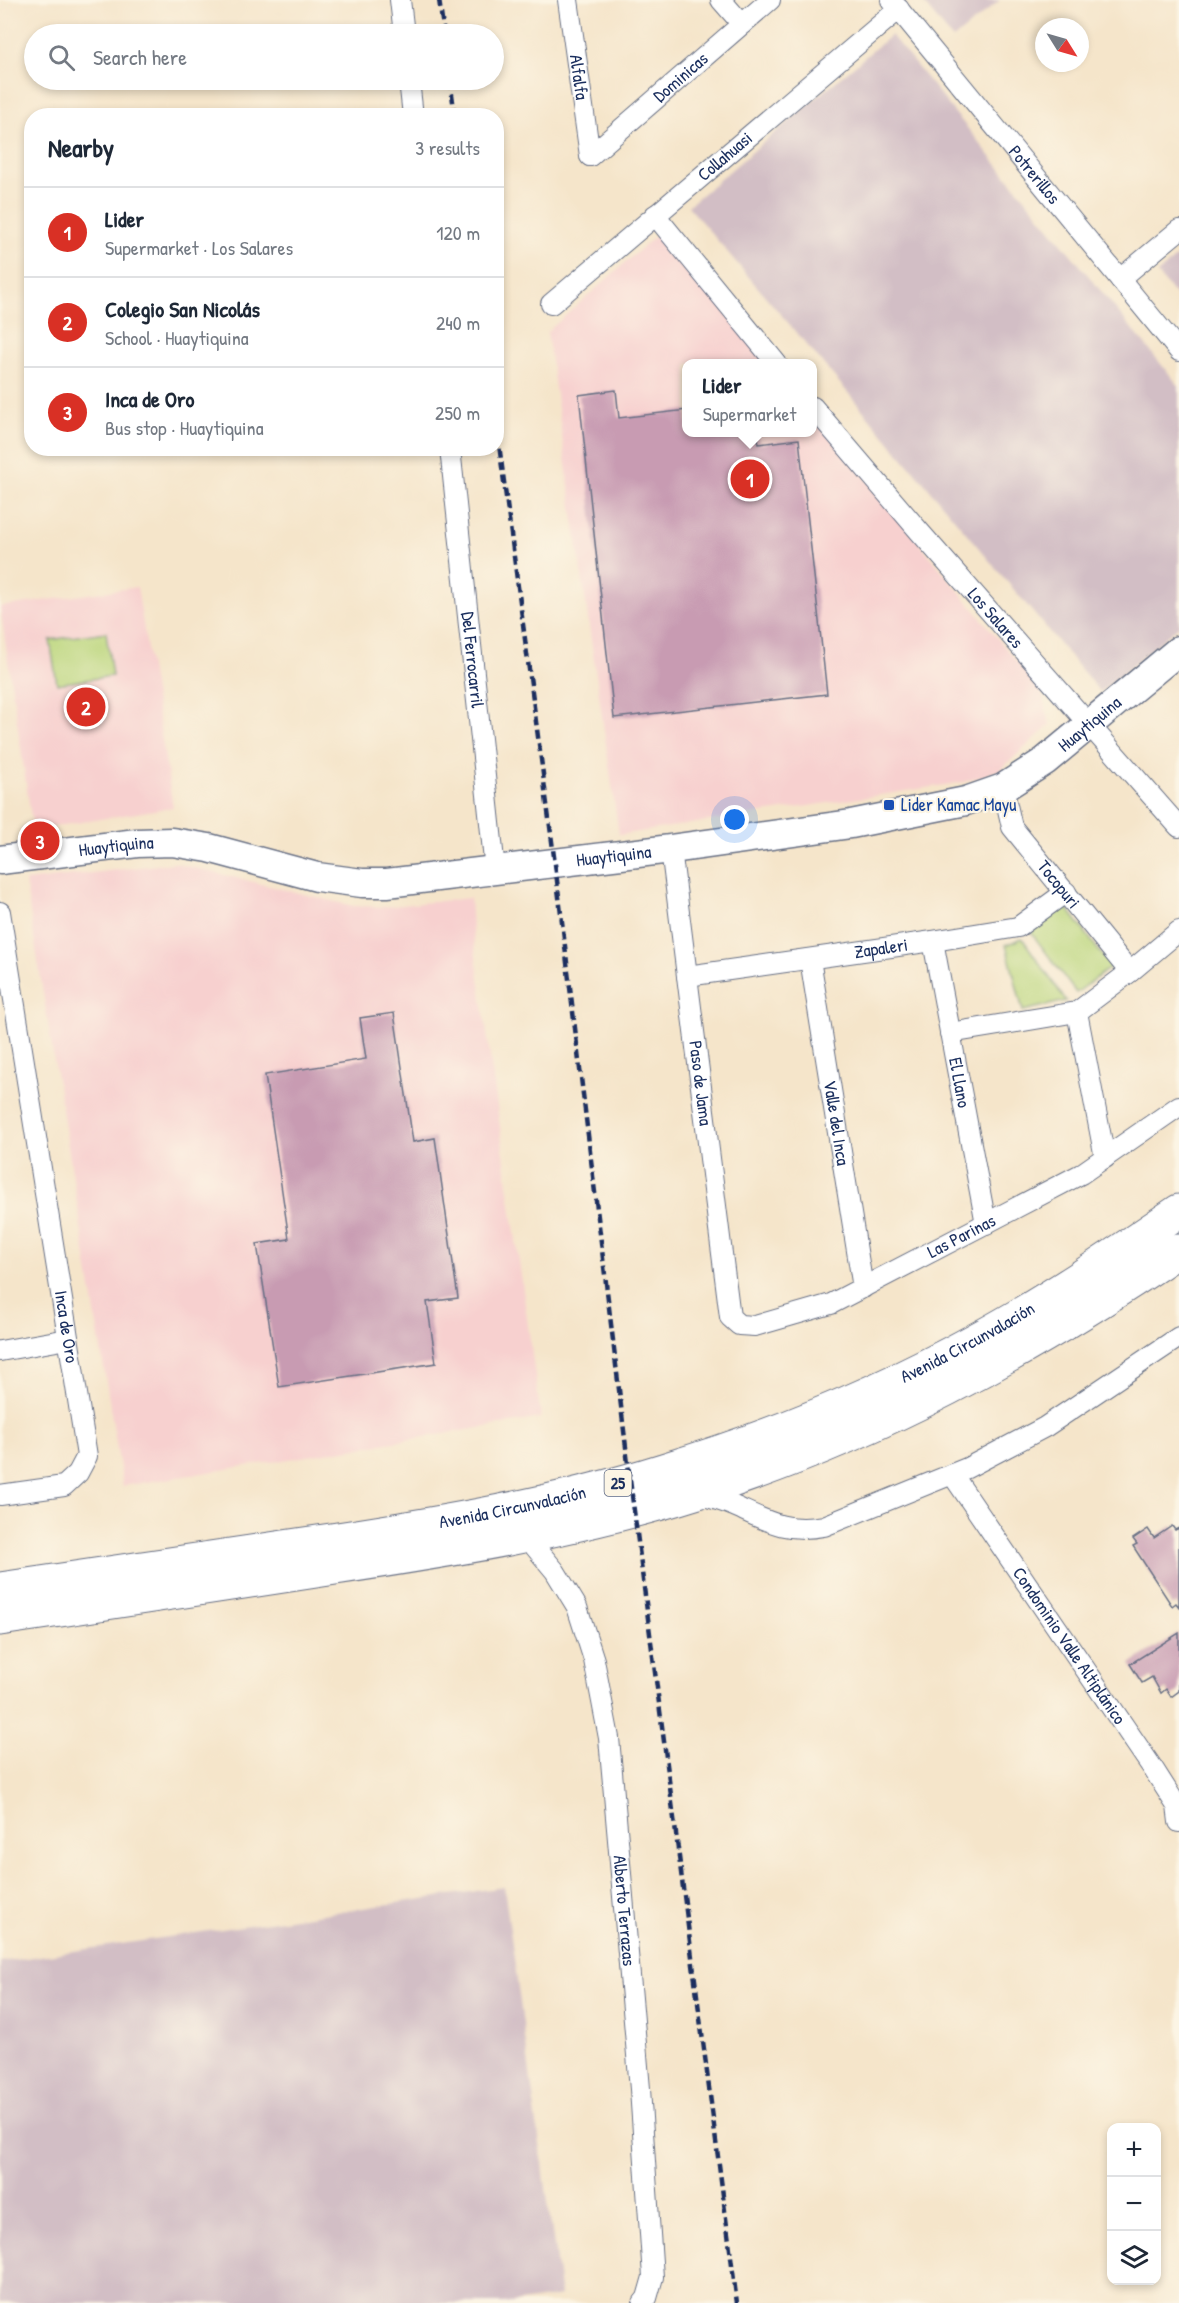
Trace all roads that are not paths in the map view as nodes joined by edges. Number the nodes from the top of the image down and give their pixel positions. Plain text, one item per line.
1 (400, 0) edge
2 (568, 0) edge
3 (721, 0) edge
4 (770, 0) edge
5 (895, 4) edge
6 (403, 24) edge
7 (742, 24) junction
8 (410, 90) edge
9 (412, 108) edge
10 (590, 156) joint
11 (655, 215) junction
12 (1179, 230) edge
13 (1120, 279) junction
14 (551, 304) dead end
15 (1179, 351) edge
16 (774, 359) edge
17 (817, 411) edge
18 (451, 456) edge
19 (1179, 650) edge
20 (1088, 725) junction
21 (1003, 788) junction
22 (1179, 827) edge
23 (671, 849) junction
24 (0, 860) edge
25 (495, 870) junction
26 (1066, 892) junction
27 (0, 912) edge
28 (1179, 931) edge
29 (933, 941) junction
30 (810, 959) junction
31 (1130, 972) junction
32 (687, 976) junction
33 (7, 1001) edge
34 (1077, 1012) junction
35 (950, 1033) junction
36 (1179, 1106) edge
37 (1105, 1158) junction
38 (1179, 1211) edge
39 (986, 1224) junction
40 (1179, 1250) edge
41 (863, 1288) junction
42 (730, 1317) joint
43 (1179, 1337) edge
44 (68, 1339) junction
45 (0, 1351) edge
46 (952, 1474) junction
47 (695, 1493) junction
48 (0, 1494) edge
49 (525, 1536) junction
50 (0, 1589) edge
51 (0, 1619) edge
52 (1179, 1822) edge
53 (643, 2303) edge

1 - 6 street
2 - 10 street, Alfalfa
3 - 7 street
4 - 7 street, Dominicas
5 - 11 street, Collahuasi
5 - 13 street, Potrerillos
7 - 10 street, Dominicas
8 - 9 street
11 - 14 street, Collahuasi
11 - 16 street
12 - 13 street
13 - 15 street, Potrerillos
17 - 20 street, Los Salares
18 - 25 street, Del Ferrocarril
19 - 20 street, Huaytiquina
20 - 21 street, Huaytiquina
20 - 22 street, Los Salares
21 - 23 street, Huaytiquina
21 - 26 street, Tocopuri
23 - 25 street, Huaytiquina
23 - 32 street, Paso de Jama
24 - 25 street, Huaytiquina
26 - 29 street, Zapaleri
26 - 31 street, Tocopuri
27 - 33 street, Inca de Oro
28 - 31 street
29 - 30 street, Zapaleri
29 - 35 street, El Llano
30 - 32 street, Zapaleri
30 - 41 street, Valle del Inca
31 - 34 street
32 - 42 street, Paso de Jama
33 - 44 street, Inca de Oro
34 - 35 street
34 - 37 street
35 - 39 street, El Llano
36 - 37 street, Las Parinas
37 - 39 street, Las Parinas
38 - 50 highway, Avenida Circunvalación / 25
39 - 41 street, Las Parinas
40 - 47 highway, Avenida Circunvalación / 25
41 - 42 street, Las Parinas
43 - 46 street
44 - 45 street
44 - 48 street, Inca de Oro
46 - 47 street
46 - 52 street, Condominio Valle Altiplánico
47 - 49 highway, Avenida Circunvalación / 25
49 - 51 highway, Avenida Circunvalación / 25
49 - 53 street, Alberto Terrazas

